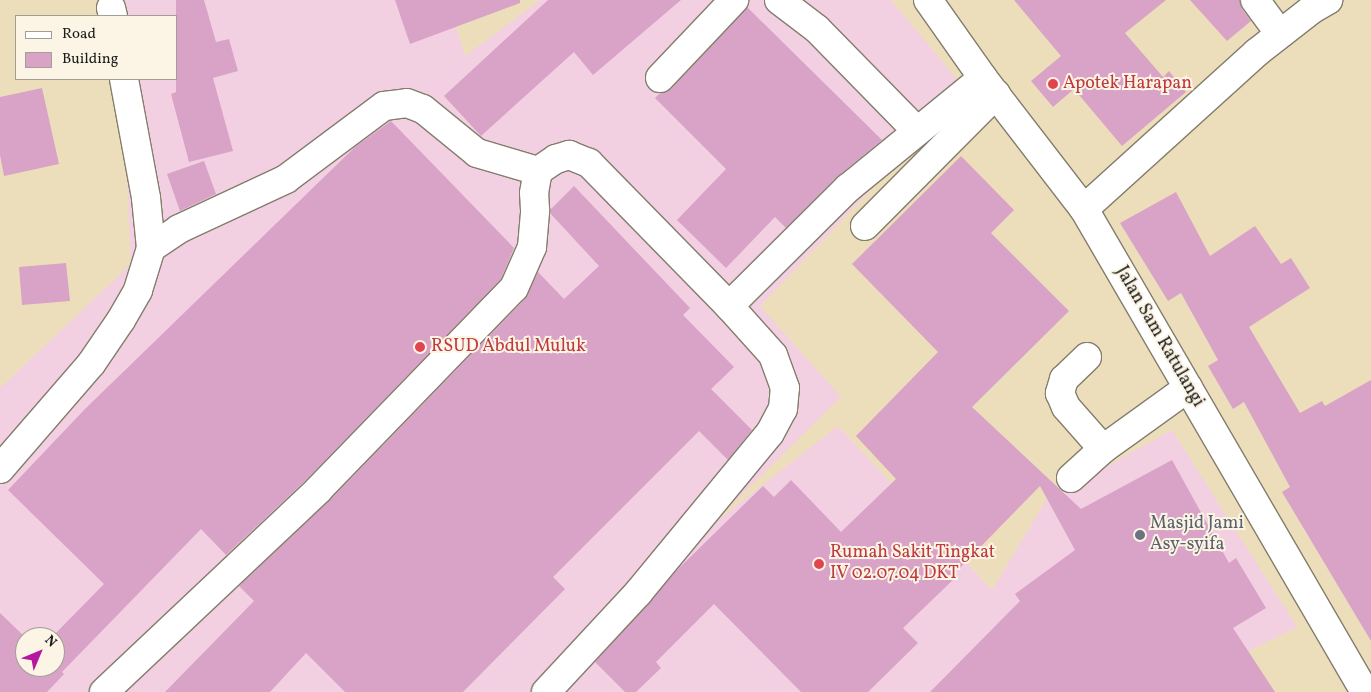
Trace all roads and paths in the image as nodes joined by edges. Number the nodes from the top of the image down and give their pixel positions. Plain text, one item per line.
1 (734, 0) edge
2 (780, 0) edge
3 (928, 0) edge
4 (1255, 0) edge
5 (1328, 0) edge
6 (1280, 34) junction
7 (660, 78) dead end
8 (124, 80) edge
9 (990, 86) junction
10 (917, 131) junction
11 (538, 171) junction
12 (1084, 209) junction
13 (865, 226) dead end
14 (151, 248) junction
15 (729, 306) junction
16 (1087, 357) dead end
17 (1188, 388) junction
18 (1103, 449) junction
19 (0, 469) edge
20 (1071, 478) dead end
21 (104, 692) edge
22 (546, 692) edge
23 (1365, 692) edge

1 - 7 street
2 - 10 street
3 - 9 street, Jalan Sam Ratulangi
4 - 6 street
5 - 6 street
6 - 12 street
8 - 14 street
9 - 10 street
9 - 12 street, Jalan Sam Ratulangi
9 - 13 street
10 - 15 street
11 - 14 street
11 - 15 street
11 - 21 street
12 - 17 street, Jalan Sam Ratulangi
14 - 19 street
15 - 22 street
16 - 18 street
17 - 18 street
17 - 23 street, Jalan Sam Ratulangi
18 - 20 street

